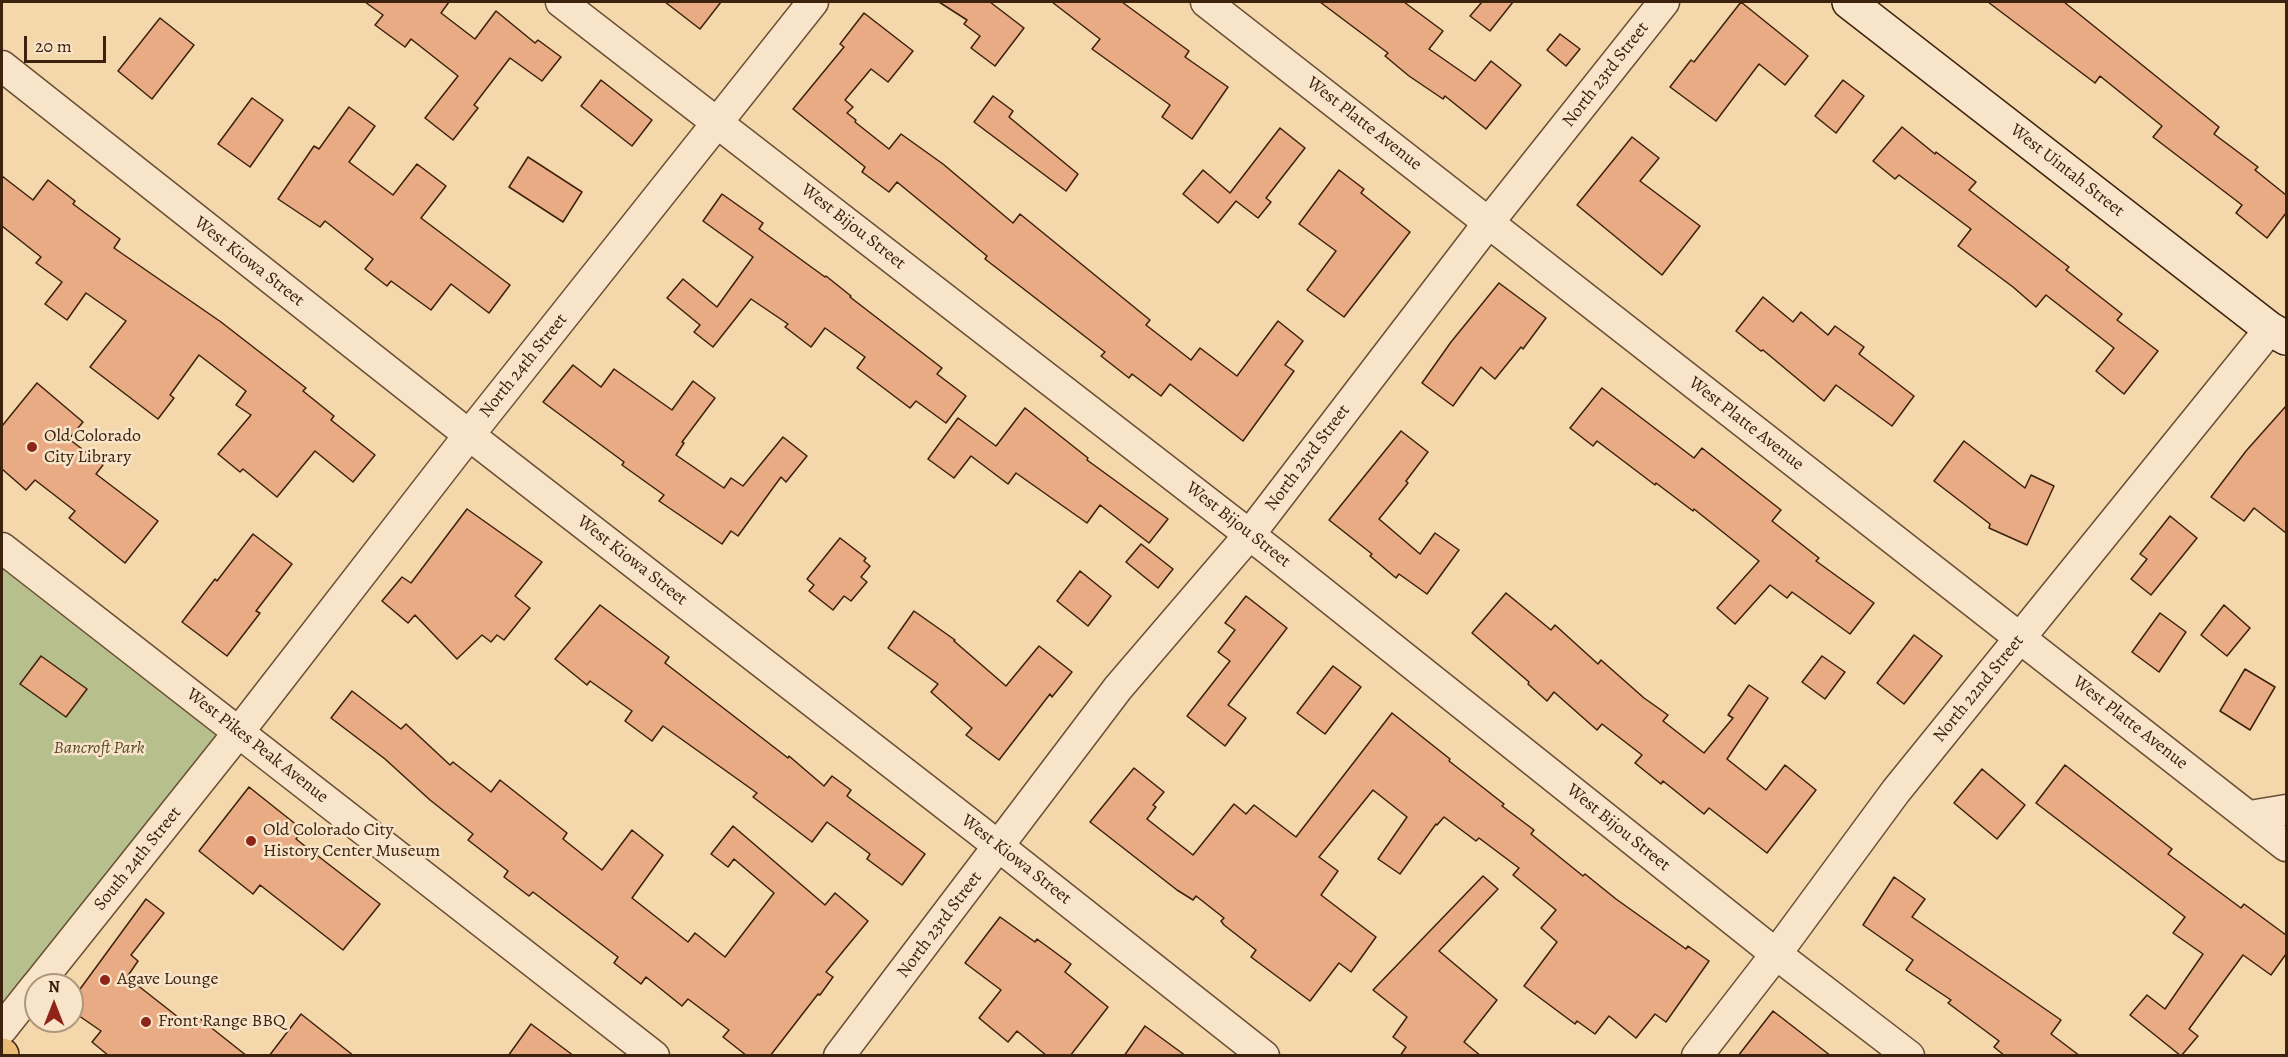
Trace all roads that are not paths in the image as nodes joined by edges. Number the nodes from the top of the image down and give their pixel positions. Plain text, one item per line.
1 (561, 2) edge
2 (813, 2) edge
3 (1206, 2) edge
4 (1664, 2) edge
5 (1849, 2) edge
6 (2, 66) edge
7 (718, 122) junction
8 (1489, 222) junction
9 (2278, 333) edge
10 (469, 435) junction
11 (1250, 534) junction
12 (2, 548) edge
13 (2020, 638) junction
14 (238, 733) junction
15 (2286, 810) edge
16 (2250, 816) junction
17 (2286, 846) edge
18 (999, 847) junction
19 (1776, 954) junction
20 (46, 973) edge
21 (24, 1001) edge
22 (2, 1029) edge
23 (654, 1056) edge
24 (839, 1056) edge
25 (1264, 1056) edge
26 (1697, 1056) edge
27 (1909, 1056) edge

1 - 7 street, West Bijou Street
2 - 7 street, North 24th Street
3 - 8 street, West Platte Avenue
4 - 8 street, North 23rd Street
5 - 9 main road, West Uintah Street
6 - 10 street, West Kiowa Street
7 - 10 street, North 24th Street
7 - 11 street, West Bijou Street
8 - 11 street, North 23rd Street
8 - 13 street, West Platte Avenue
9 - 13 street, North 22nd Street
10 - 14 street, North 24th Street
10 - 18 street, West Kiowa Street
11 - 18 street, North 23rd Street
11 - 19 street, West Bijou Street
12 - 14 street, West Pikes Peak Avenue
13 - 16 street, West Platte Avenue
13 - 19 street, North 22nd Street
14 - 20 street, South 24th Street
14 - 23 street, West Pikes Peak Avenue
15 - 16 street
16 - 17 street, West Platte Avenue
18 - 24 street, North 23rd Street
18 - 25 street, West Kiowa Street
19 - 26 street, North 22nd Street
19 - 27 street, West Bijou Street
21 - 22 street, South 24th Street

